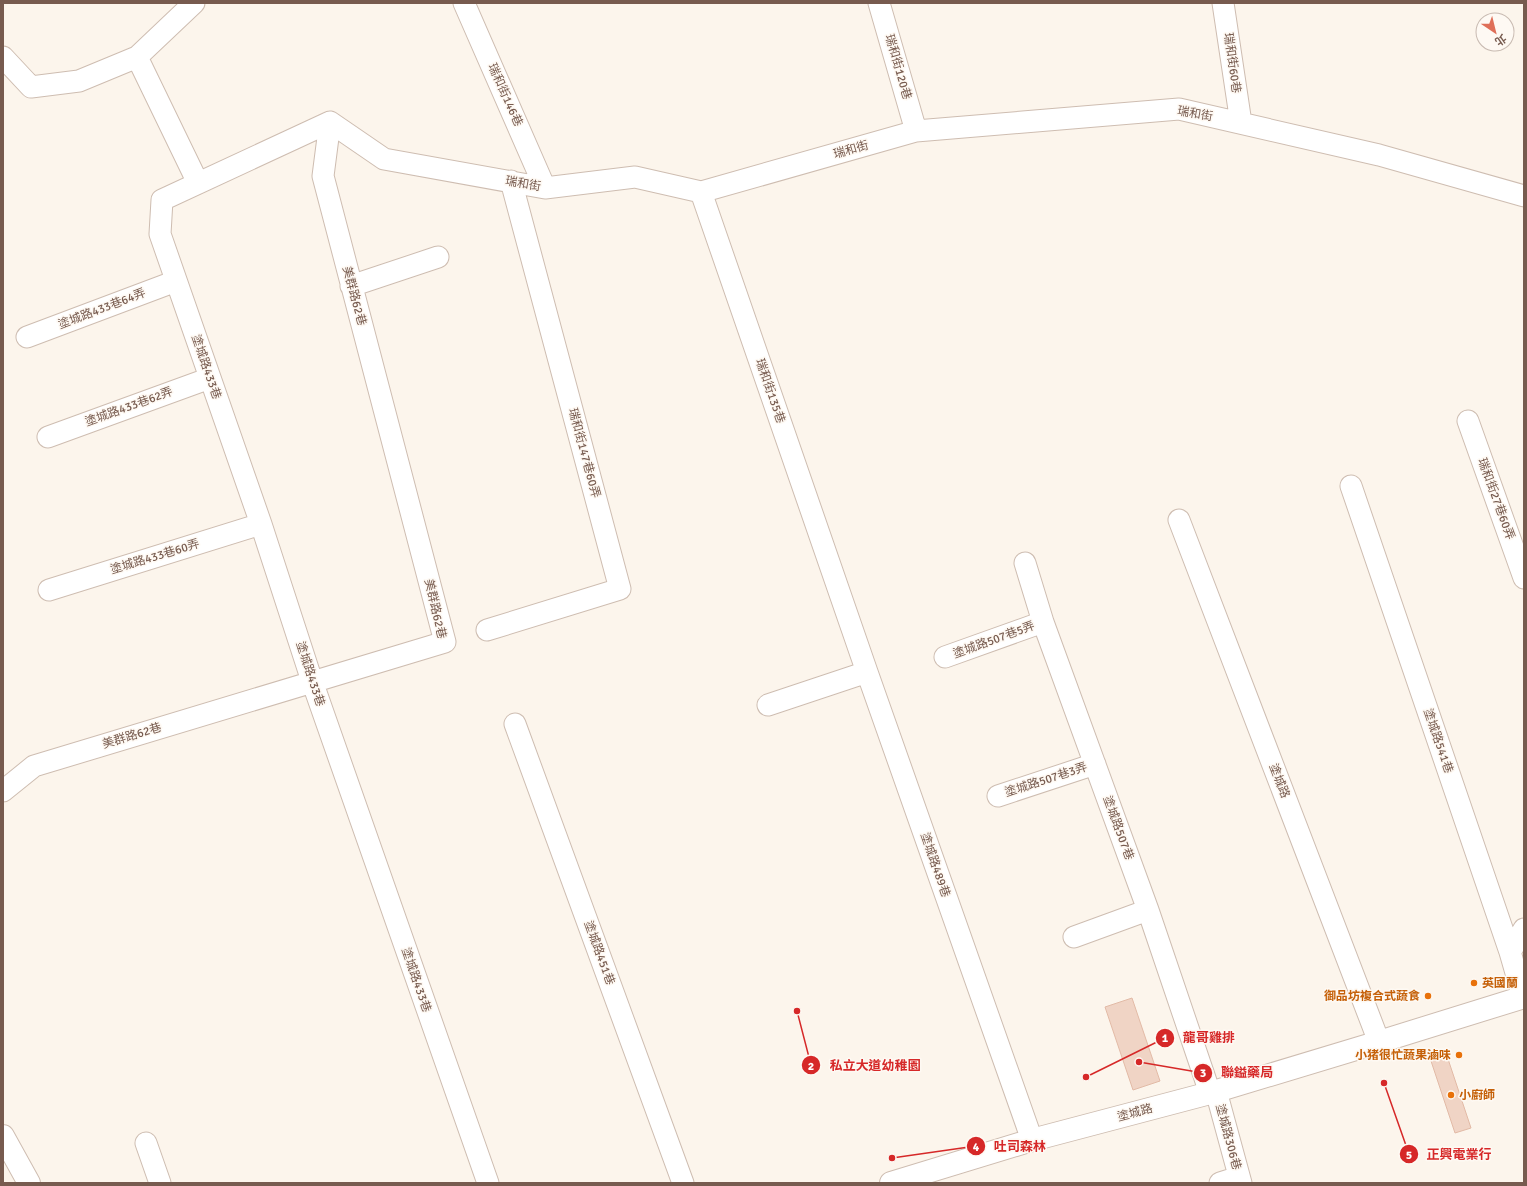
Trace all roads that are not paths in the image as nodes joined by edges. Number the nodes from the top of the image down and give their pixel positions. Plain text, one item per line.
1 (464, 3) edge
2 (879, 3) edge
3 (1223, 3) edge
4 (188, 5) edge
5 (3, 57) edge
6 (137, 58) junction
7 (330, 122) junction
8 (1241, 123) junction
9 (916, 132) junction
10 (510, 181) junction
11 (198, 183) junction
12 (545, 188) junction
13 (701, 192) junction
14 (1524, 196) edge
15 (438, 257) dead end
16 (176, 281) junction
17 (351, 286) junction
18 (27, 337) dead end
19 (210, 378) junction
20 (1468, 421) dead end
21 (48, 437) dead end
22 (1351, 486) dead end
23 (1178, 520) dead end
24 (262, 524) junction
25 (1025, 563) dead end
26 (1524, 578) edge
27 (49, 590) dead end
28 (839, 590) joint
29 (1043, 622) junction
30 (487, 630) dead end
31 (945, 657) dead end
32 (867, 672) junction
33 (312, 681) junction
34 (768, 705) dead end
35 (515, 724) dead end
36 (1094, 764) junction
37 (3, 791) edge
38 (998, 796) dead end
39 (1148, 910) junction
40 (1524, 929) edge
41 (1074, 937) dead end
42 (1510, 952) junction
43 (1523, 997) edge
44 (1379, 1042) junction
45 (1213, 1092) junction
46 (3, 1136) edge
47 (1032, 1140) junction
48 (146, 1142) dead end
49 (903, 1181) edge
50 (1233, 1181) edge
51 (29, 1183) edge
52 (160, 1183) edge
53 (488, 1183) edge
54 (683, 1183) edge

1 - 12 street, 瑞和街146巷
2 - 9 street, 瑞和街120巷
3 - 8 street, 瑞和街60巷
4 - 6 street
5 - 6 street
6 - 11 street
7 - 10 street, 瑞和街
7 - 11 street
7 - 17 street, 美群路62巷
8 - 9 street, 瑞和街
8 - 14 street, 瑞和街
9 - 13 street, 瑞和街
10 - 12 street, 瑞和街
10 - 30 street, 瑞和街147巷60弄
11 - 16 street, 塗城路433巷
12 - 13 street, 瑞和街
13 - 28 street, 瑞和街135巷
15 - 17 street
16 - 18 street, 塗城路433巷64弄
16 - 19 street, 塗城路433巷
17 - 33 street, 美群路62巷
19 - 21 street, 塗城路433巷62弄
19 - 24 street, 塗城路433巷
20 - 26 street, 瑞和街27巷60弄
22 - 42 street, 塗城路541巷
23 - 44 street, 塗城路
24 - 27 street, 塗城路433巷60弄
24 - 33 street, 塗城路433巷
25 - 29 street, 塗城路507巷
28 - 32 street, 塗城路489巷
29 - 31 street, 塗城路507巷5弄
29 - 36 street, 塗城路507巷
32 - 34 street
32 - 47 street, 塗城路489巷
33 - 37 street, 美群路62巷
33 - 53 street, 塗城路433巷
35 - 54 street, 塗城路451巷
36 - 38 street, 塗城路507巷3弄
36 - 39 street, 塗城路507巷
39 - 41 street
39 - 45 street, 塗城路507巷
40 - 42 street
42 - 43 street, 塗城路541巷
43 - 44 street, 塗城路
44 - 45 street, 塗城路
45 - 47 street, 塗城路
45 - 50 street, 塗城路306巷
46 - 51 street
47 - 49 street, 塗城路
48 - 52 street

